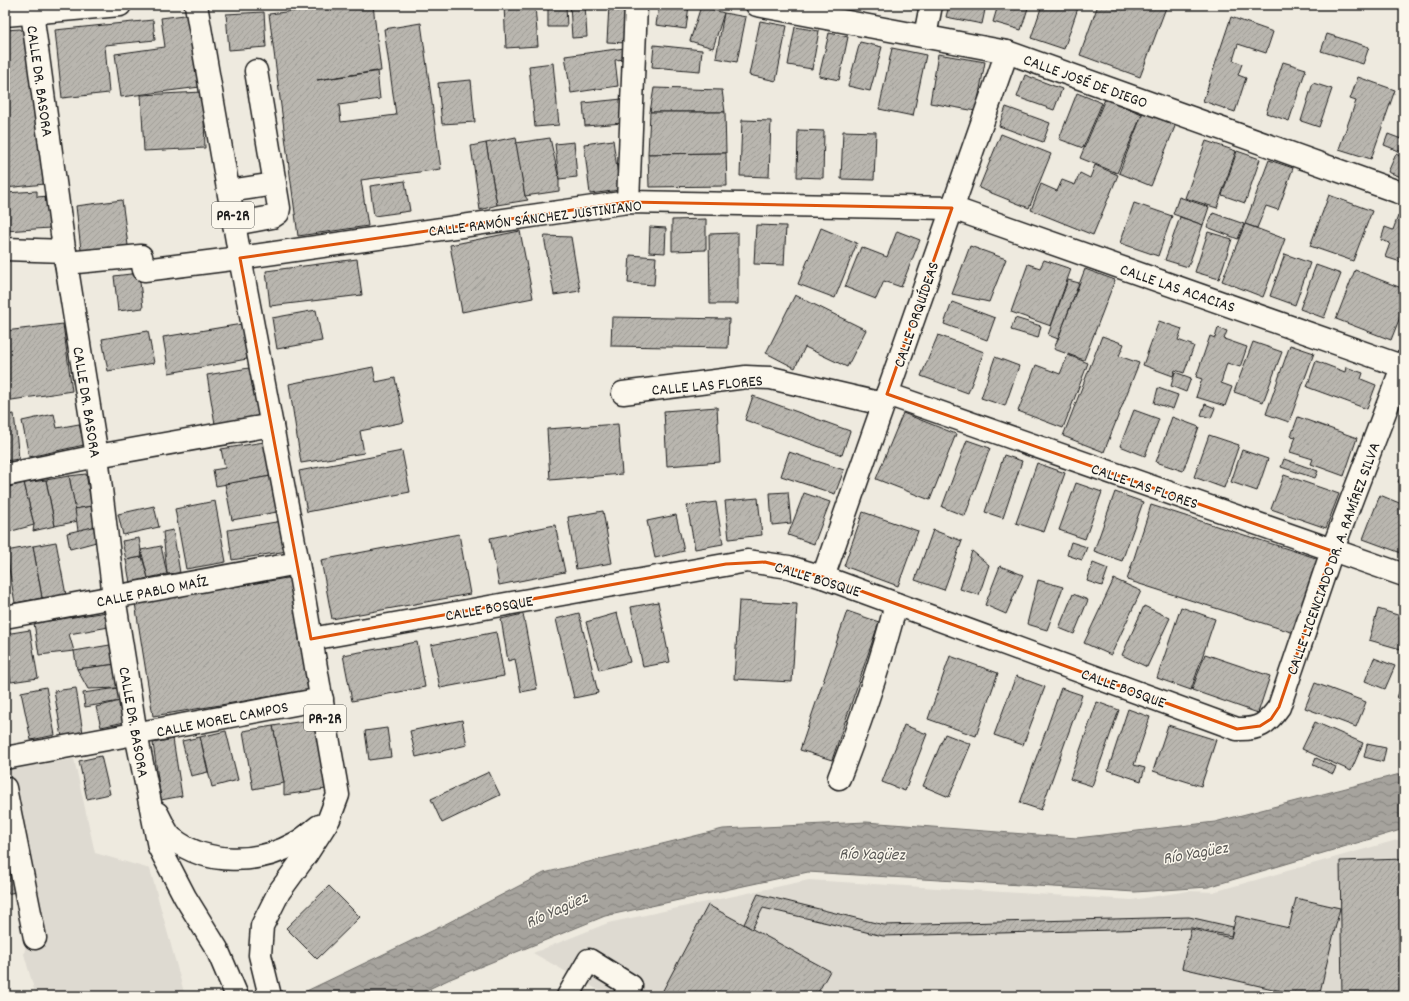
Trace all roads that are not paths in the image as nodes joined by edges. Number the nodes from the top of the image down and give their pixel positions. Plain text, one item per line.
1 (120, 5) edge
2 (196, 5) edge
3 (636, 5) edge
4 (757, 5) edge
5 (931, 5) edge
6 (31, 9) edge
7 (5, 15) edge
8 (925, 36) junction
9 (1007, 52) junction
10 (256, 71) dead end
11 (275, 184) junction
12 (229, 191) junction
13 (1404, 194) edge
14 (628, 202) junction
15 (952, 208) junction
16 (234, 224) junction
17 (5, 249) edge
18 (66, 257) junction
19 (240, 258) junction
20 (1403, 365) edge
21 (623, 393) dead end
22 (885, 399) junction
23 (272, 425) junction
24 (97, 456) junction
25 (5, 475) edge
26 (1332, 551) junction
27 (298, 563) junction
28 (1404, 575) edge
29 (823, 577) junction
30 (114, 597) junction
31 (896, 604) junction
32 (5, 617) edge
33 (311, 639) junction
34 (322, 699) junction
35 (1237, 728) joint
36 (136, 734) junction
37 (5, 758) edge
38 (839, 778) dead end
39 (5, 788) edge
40 (148, 798) junction
41 (329, 819) junction
42 (35, 938) dead end
43 (269, 994) edge
44 (237, 996) edge
45 (568, 996) edge
46 (625, 996) edge

1 - 6 street
2 - 12 street, PR-2R
3 - 14 street
4 - 8 street, CALLE JOSÉ DE DIEGO
5 - 8 street
6 - 7 street
6 - 18 street, CALLE DR. BASORA
8 - 9 street, CALLE JOSÉ DE DIEGO
9 - 13 street, CALLE JOSÉ DE DIEGO
9 - 15 street, CALLE ORQUÍDEAS
10 - 11 street
11 - 12 street
11 - 16 street
12 - 16 street, PR-2R
14 - 15 street, CALLE RAMÓN SÁNCHEZ JUSTINIANO
14 - 19 street, CALLE RAMÓN SÁNCHEZ JUSTINIANO
15 - 20 street, CALLE LAS ACACIAS
15 - 22 street, CALLE ORQUÍDEAS
16 - 19 street, PR-2R
17 - 18 street
18 - 19 street, CALLE RAMÓN SÁNCHEZ JUSTINIANO
18 - 24 street, CALLE DR. BASORA
19 - 23 street, PR-2R
20 - 26 street, CALLE LICENCIADO DR. A. RAMÍREZ SILVA
21 - 22 street, CALLE LAS FLORES
22 - 26 street, CALLE LAS FLORES
22 - 29 street, CALLE ORQUÍDEAS
23 - 24 street
23 - 27 street, PR-2R
24 - 25 street
24 - 30 street, CALLE DR. BASORA
26 - 28 street, CALLE LAS FLORES
26 - 35 street, CALLE LICENCIADO DR. A. RAMÍREZ SILVA
27 - 30 street, CALLE PABLO MAÍZ
27 - 33 street, PR-2R
29 - 31 street, CALLE BOSQUE
29 - 33 street, CALLE BOSQUE
30 - 32 street, CALLE PABLO MAÍZ
30 - 36 street, CALLE DR. BASORA
31 - 35 street, CALLE BOSQUE
31 - 38 street
33 - 34 street, PR-2R
34 - 36 street, CALLE MOREL CAMPOS
34 - 41 street, PR-2R
36 - 37 street, CALLE MOREL CAMPOS
36 - 40 street, CALLE DR. BASORA
39 - 42 street
40 - 41 street
40 - 44 street, CALLE DR. BASORA
41 - 43 street, PR-2R
45 - 46 street

